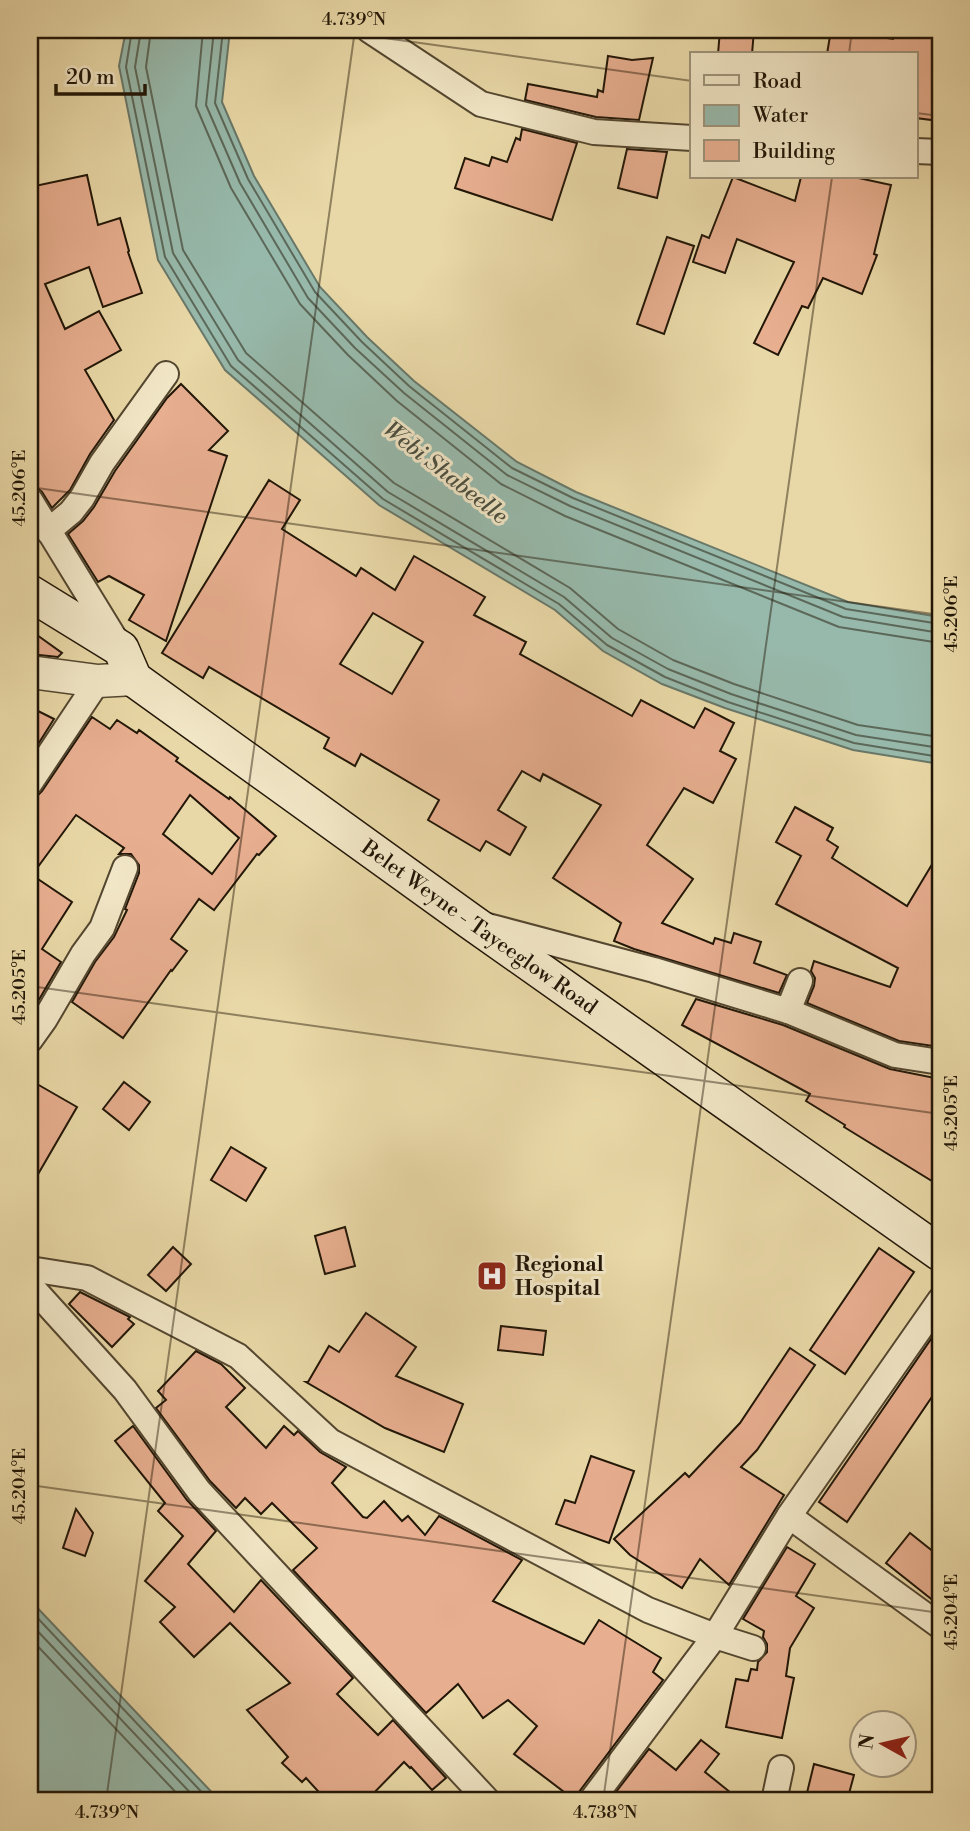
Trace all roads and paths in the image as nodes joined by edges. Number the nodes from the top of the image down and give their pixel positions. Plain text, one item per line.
1 (369, 30) edge
2 (690, 138) edge
3 (918, 151) edge
4 (940, 152) edge
5 (166, 374) dead end
6 (30, 500) edge
7 (48, 531) junction
8 (30, 593) edge
9 (128, 664) junction
10 (30, 671) edge
11 (98, 681) junction
12 (30, 783) edge
13 (125, 868) dead end
14 (470, 921) junction
15 (800, 981) dead end
16 (788, 1011) junction
17 (30, 1040) edge
18 (940, 1062) edge
19 (940, 1253) edge
20 (30, 1269) edge
21 (30, 1285) edge
22 (940, 1300) edge
23 (789, 1516) junction
24 (940, 1626) edge
25 (715, 1636) junction
26 (753, 1648) dead end
27 (781, 1768) dead end
28 (488, 1801) edge
29 (591, 1801) edge
30 (774, 1801) edge

1 - 2 street
3 - 4 street
5 - 7 street
6 - 7 street
7 - 9 street
8 - 9 main road, Belet Weyne - Tayeeglow Road
9 - 11 street
9 - 14 main road, Belet Weyne - Tayeeglow Road
10 - 11 street
11 - 12 street
13 - 17 street
14 - 16 street
14 - 19 main road, Belet Weyne - Tayeeglow Road
15 - 16 street
16 - 18 street
20 - 25 street
21 - 28 street
22 - 23 street
23 - 24 street
23 - 25 street
25 - 26 street
25 - 29 street
27 - 30 street

